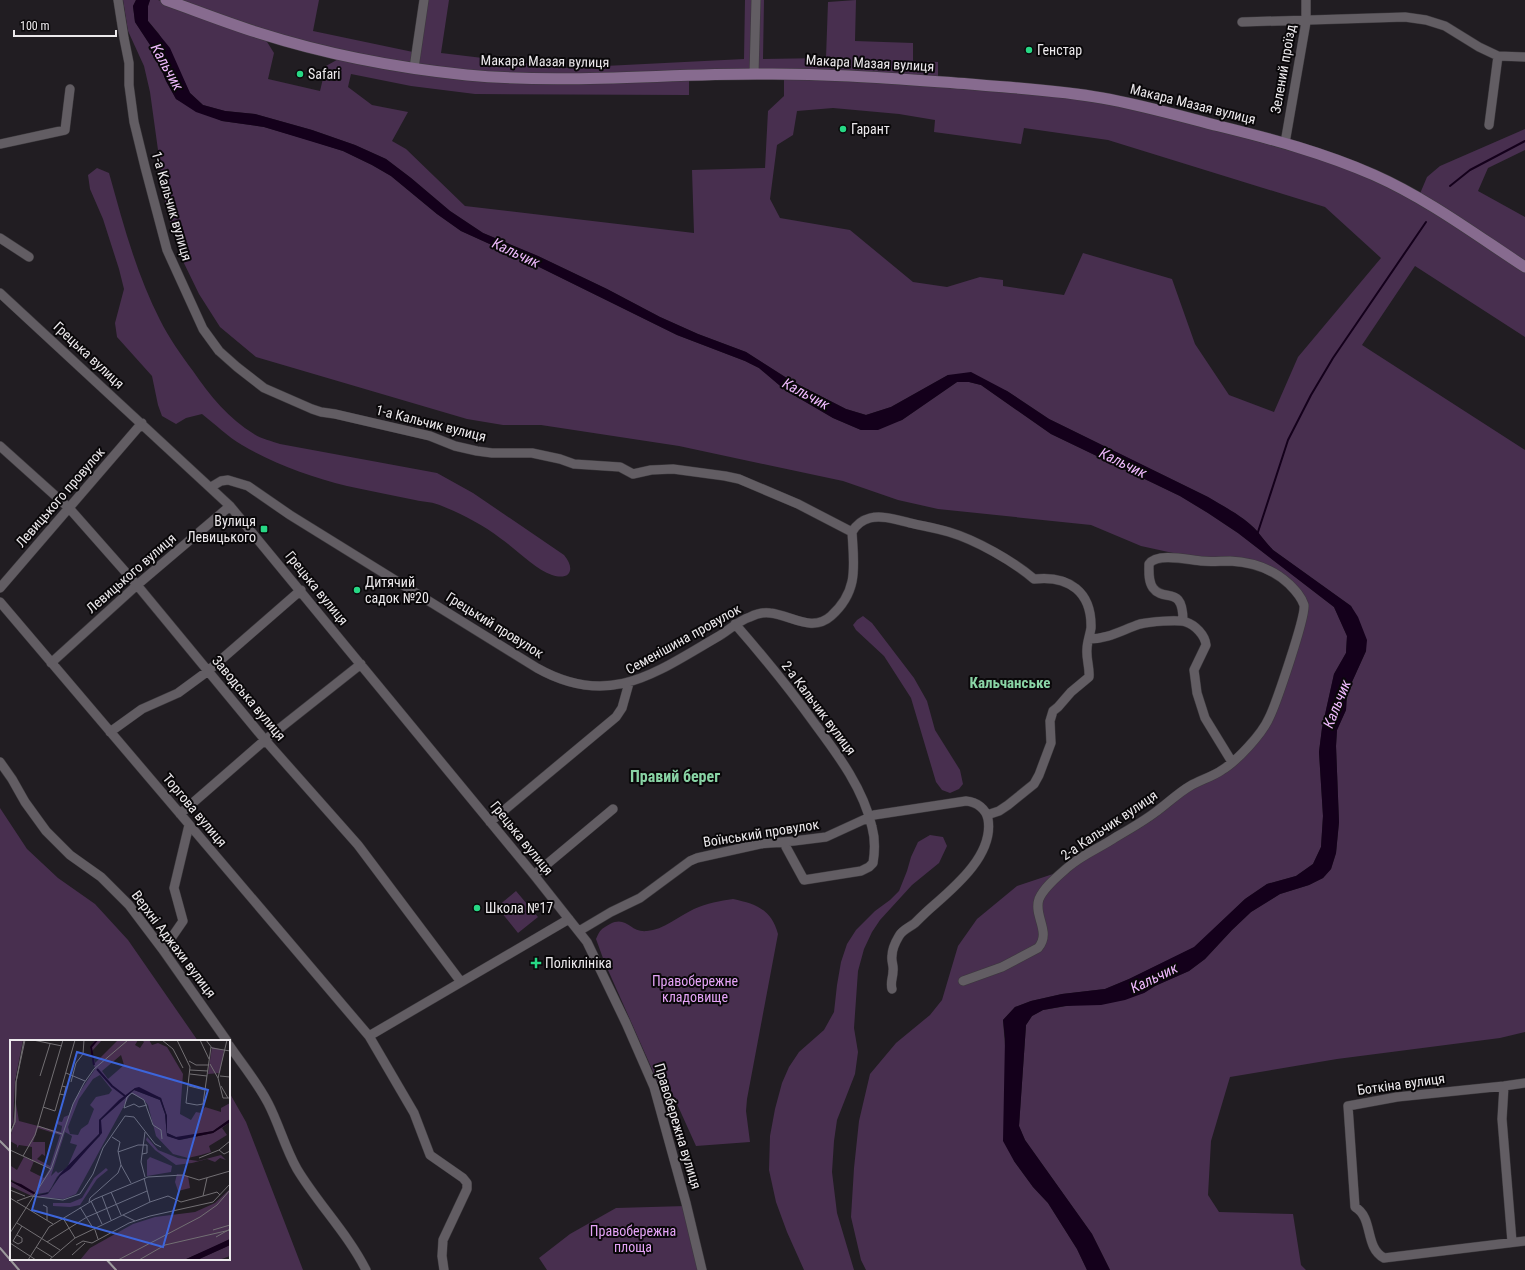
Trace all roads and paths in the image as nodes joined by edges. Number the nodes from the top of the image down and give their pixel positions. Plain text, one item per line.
1 (118, 0) edge
2 (166, 0) edge
3 (424, 0) edge
4 (756, 0) edge
5 (1306, 0) edge
6 (1242, 22) dead end
7 (1306, 22) junction
8 (1498, 56) junction
9 (1525, 57) edge
10 (414, 68) junction
11 (754, 74) junction
12 (70, 89) dead end
13 (1489, 125) dead end
14 (1285, 143) junction
15 (0, 144) edge
16 (0, 238) edge
17 (29, 257) dead end
18 (1525, 267) edge
19 (1, 296) edge
20 (142, 423) junction
21 (0, 446) edge
22 (211, 487) junction
23 (230, 506) junction
24 (69, 508) junction
25 (852, 532) junction
26 (137, 585) junction
27 (0, 588) edge
28 (301, 590) junction
29 (0, 604) edge
30 (1183, 621) junction
31 (735, 624) junction
32 (1089, 639) junction
33 (51, 663) junction
34 (361, 664) junction
35 (208, 671) junction
36 (629, 683) junction
37 (110, 732) junction
38 (265, 740) junction
39 (0, 762) edge
40 (1232, 762) junction
41 (613, 809) dead end
42 (180, 814) junction
43 (987, 815) junction
44 (869, 816) junction
45 (490, 822) junction
46 (189, 826) junction
47 (785, 842) junction
48 (534, 875) junction
49 (569, 919) junction
50 (579, 931) junction
51 (163, 950) junction
52 (963, 981) dead end
53 (461, 982) junction
54 (892, 989) dead end
55 (369, 1036) junction
56 (226, 1040) edge
57 (230, 1045) edge
58 (1525, 1082) edge
59 (1504, 1086) junction
60 (1525, 1241) edge
61 (1512, 1242) junction
62 (365, 1269) edge
63 (444, 1270) edge
64 (702, 1270) edge

1 - 25 street, 1-а Кальчик вулиця
2 - 10 main road, Макара Мазая вулиця
3 - 10 street
4 - 11 street
5 - 7 street, Зелений проїзд
6 - 7 street
7 - 8 street
7 - 14 street, Зелений проїзд
8 - 9 street
8 - 13 street
10 - 11 main road, Макара Мазая вулиця
11 - 14 main road, Макара Мазая вулиця
12 - 15 street
14 - 18 main road, Макара Мазая вулиця
16 - 17 street
19 - 20 street, Грецька вулиця
20 - 22 street, Грецька вулиця
20 - 24 street, Левицького провулок
21 - 24 street, Заводська вулиця
22 - 23 street, Грецька вулиця
22 - 36 street, Грецький провулок
23 - 26 street, Левицького вулиця
23 - 28 street, Грецька вулиця
24 - 26 street, Заводська вулиця
24 - 27 street, Левицького провулок
25 - 31 street, Семенішина провулок
25 - 32 street
26 - 33 street, Левицького вулиця
26 - 35 street, Заводська вулиця
28 - 34 street, Грецька вулиця
28 - 35 street
29 - 33 street, Торгова вулиця
30 - 32 street
30 - 40 street
30 - 40 street, 2-а Кальчик вулиця
31 - 36 street, Семенішина провулок
31 - 44 street, 2-а Кальчик вулиця
32 - 43 street
33 - 37 street, Торгова вулиця
34 - 38 street
34 - 45 street, Грецька вулиця
35 - 37 street
35 - 38 street, Заводська вулиця
36 - 45 street, Семенішина провулок
37 - 42 street, Торгова вулиця
38 - 42 street
38 - 53 street, Заводська вулиця
39 - 51 street, Верхні Аджахи вулиця
40 - 52 street, 2-а Кальчик вулиця
41 - 48 street
42 - 46 street, Торгова вулиця
43 - 44 street
43 - 54 street
44 - 47 street, Воїнський провулок
44 - 47 street, 2-а Кальчик вулиця
45 - 48 street, Грецька вулиця
46 - 51 street
46 - 55 street, Торгова вулиця
47 - 50 street, Воїнський провулок
48 - 49 street, Грецька вулиця
49 - 50 street, Грецька вулиця
49 - 53 street
50 - 64 street, Правобережна вулиця
51 - 56 street, Верхні Аджахи вулиця
53 - 55 street
55 - 63 street
57 - 62 street
58 - 59 street, Боткіна вулиця
59 - 61 street
59 - 61 street, Боткіна вулиця
60 - 61 street

